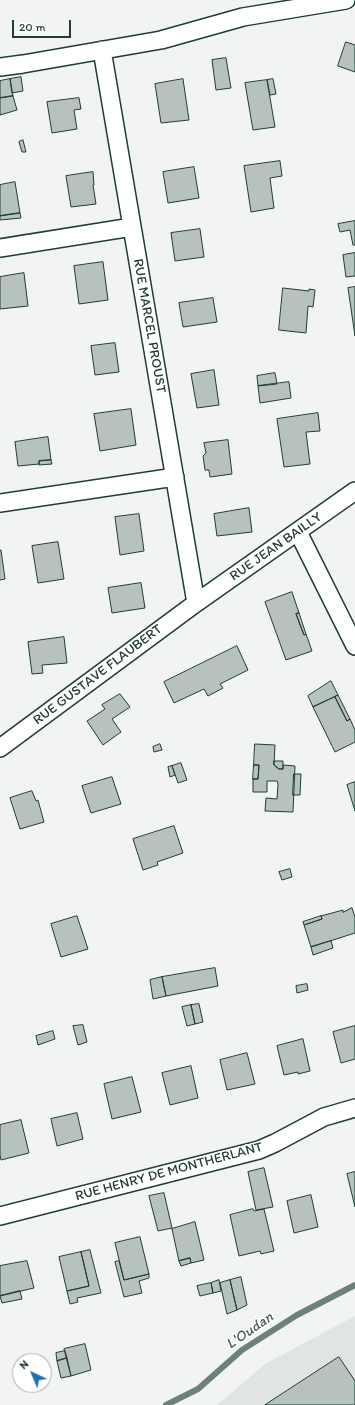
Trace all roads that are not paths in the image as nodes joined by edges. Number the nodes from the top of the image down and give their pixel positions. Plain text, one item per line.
1 (346, 0) edge
2 (102, 50) junction
3 (0, 67) edge
4 (132, 227) junction
5 (0, 248) edge
6 (175, 478) junction
7 (355, 491) edge
8 (0, 503) edge
9 (298, 532) junction
10 (196, 603) junction
11 (355, 646) edge
12 (0, 748) edge
13 (355, 1108) edge
14 (0, 1216) edge

1 - 2 street
2 - 3 street
2 - 4 street, RUE MARCEL PROUST
4 - 5 street
4 - 6 street, RUE MARCEL PROUST
6 - 8 street
6 - 10 street, RUE MARCEL PROUST
7 - 9 street, RUE JEAN BAILLY
9 - 10 street, RUE JEAN BAILLY
9 - 11 street
10 - 12 street, RUE GUSTAVE FLAUBERT
13 - 14 street, RUE HENRY DE MONTHERLANT

